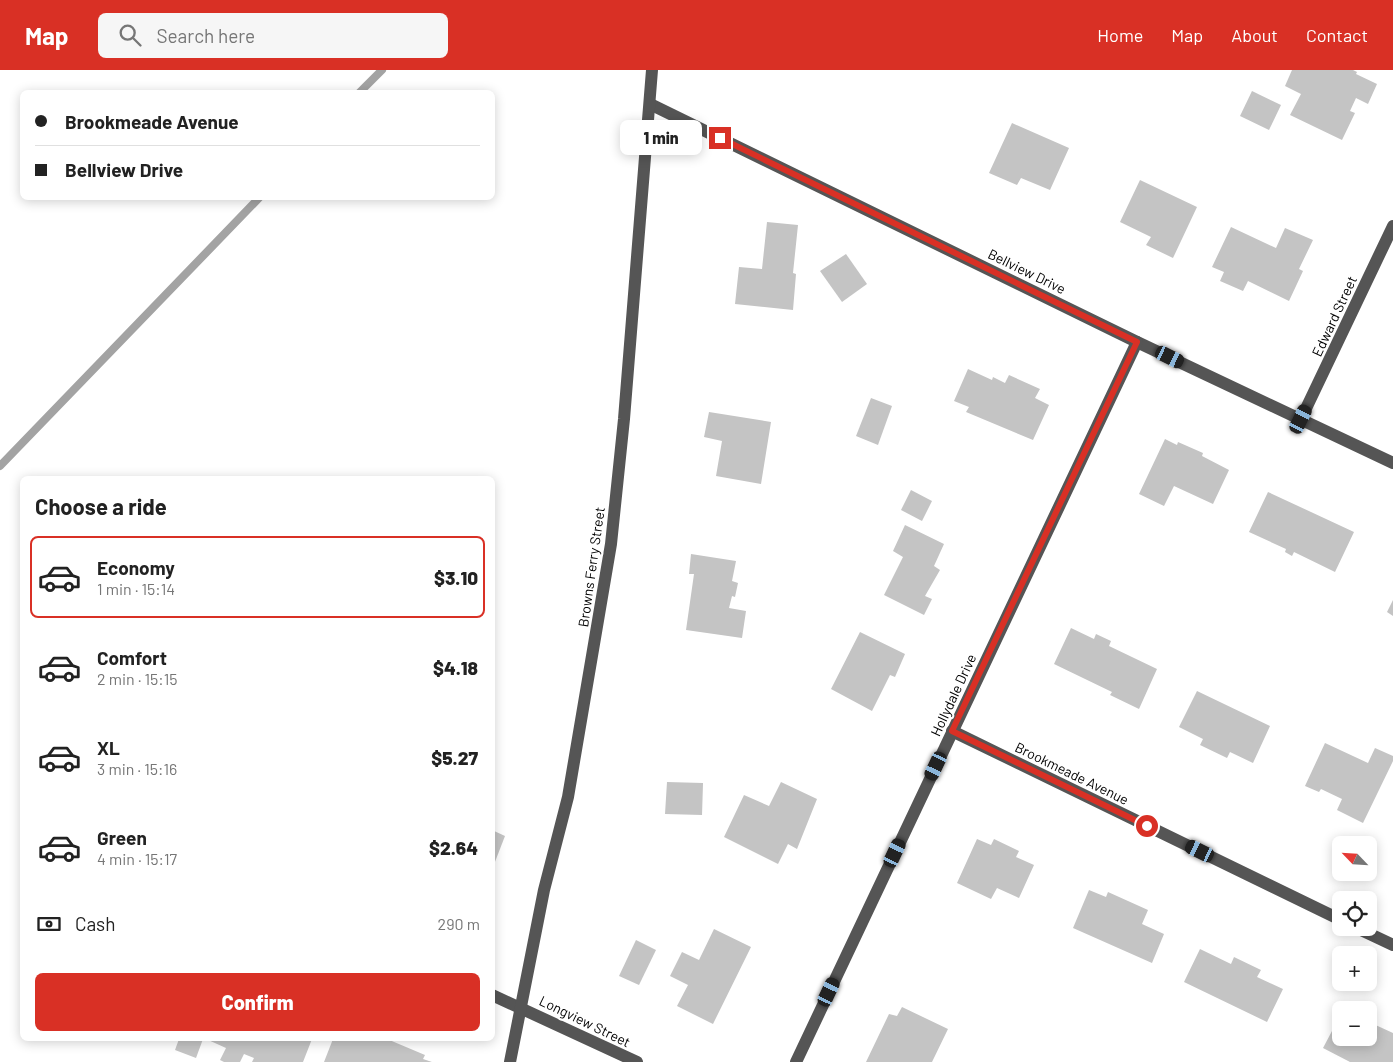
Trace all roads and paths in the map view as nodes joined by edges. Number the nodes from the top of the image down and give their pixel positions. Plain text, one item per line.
1 (652, 70) edge
2 (650, 104) junction
3 (1393, 226) edge
4 (1137, 342) junction
5 (1301, 419) junction
6 (1393, 463) edge
7 (952, 731) junction
8 (1332, 916) edge
9 (1374, 936) edge
10 (1393, 945) edge
11 (495, 996) edge
12 (521, 1006) junction
13 (510, 1062) edge
14 (637, 1062) edge
15 (796, 1062) edge

1 - 2 street, Browns Ferry Street
2 - 4 street, Bellview Drive
2 - 12 street, Browns Ferry Street
3 - 5 street, Edward Street
4 - 5 street, Bellview Drive
4 - 7 street, Hollydale Drive
5 - 6 street, Bellview Drive
7 - 8 street, Brookmeade Avenue
7 - 15 street, Hollydale Drive
9 - 10 street
11 - 12 street, Longview Street
12 - 13 street, Browns Ferry Street
12 - 14 street, Longview Street

